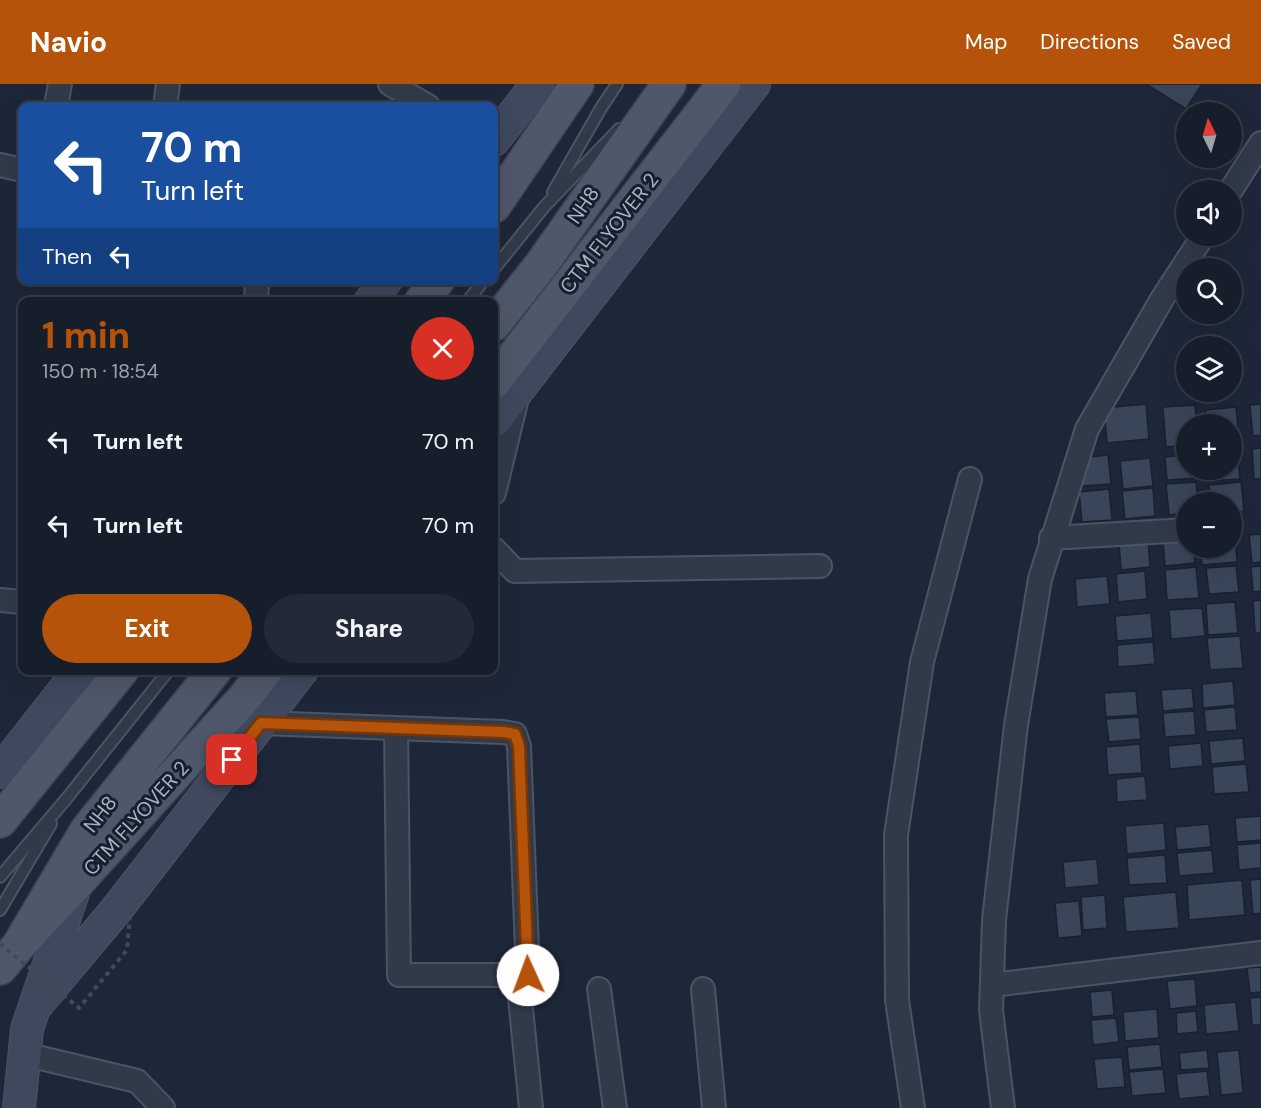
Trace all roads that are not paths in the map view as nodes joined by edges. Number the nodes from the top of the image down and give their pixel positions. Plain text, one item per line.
1 (60, 84) edge
2 (168, 84) edge
3 (390, 84) edge
4 (537, 84) edge
5 (577, 84) edge
6 (617, 84) edge
7 (669, 84) edge
8 (724, 84) edge
9 (754, 84) edge
10 (57, 102) edge
11 (166, 102) edge
12 (421, 102) edge
13 (626, 122) dead end
14 (498, 136) edge
15 (1261, 143) edge
16 (0, 165) edge
17 (18, 169) edge
18 (1237, 180) edge
19 (498, 200) edge
20 (544, 207) junction
21 (1196, 246) edge
22 (498, 264) edge
23 (434, 285) edge
24 (480, 285) edge
25 (425, 297) edge
26 (471, 297) edge
27 (498, 319) edge
28 (506, 385) edge
29 (498, 409) edge
30 (498, 457) edge
31 (970, 479) dead end
32 (1176, 531) edge
33 (1052, 538) junction
34 (498, 553) edge
35 (820, 566) dead end
36 (0, 600) edge
37 (18, 602) edge
38 (76, 675) edge
39 (118, 675) edge
40 (165, 675) edge
41 (211, 675) edge
42 (262, 675) edge
43 (298, 675) edge
44 (261, 723) junction
45 (396, 728) junction
46 (0, 772) edge
47 (67, 798) junction
48 (0, 821) edge
49 (0, 877) edge
50 (76, 884) junction
51 (0, 910) edge
52 (6, 952) edge
53 (1261, 953) edge
54 (992, 985) junction
55 (599, 989) dead end
56 (703, 989) dead end
57 (520, 998) dead end
58 (34, 1008) junction
59 (24, 1054) junction
60 (18, 1108) edge
61 (163, 1108) edge
62 (531, 1108) edge
63 (615, 1108) edge
64 (714, 1108) edge
65 (913, 1108) edge
66 (1003, 1108) edge

1 - 10 street
2 - 11 street
3 - 12 street
4 - 14 street
5 - 19 main road
6 - 20 lane
7 - 27 main road, NH8
8 - 28 main road, CTM FLYOVER 2
9 - 28 street
13 - 20 lane
15 - 18 street
16 - 17 street
20 - 22 lane
21 - 33 street
23 - 25 main road
24 - 26 lane
28 - 29 street
28 - 30 street
31 - 65 street
32 - 33 street
33 - 54 street
34 - 35 street
36 - 37 street
38 - 46 street
39 - 48 main road
40 - 47 lane
41 - 52 main road, NH8
42 - 50 main road, CTM FLYOVER 2
43 - 44 street
44 - 45 street
44 - 58 street
45 - 45 street
47 - 49 lane
47 - 51 lane
50 - 52 main road, CTM FLYOVER 2
50 - 58 street
53 - 54 street
54 - 66 street
55 - 63 street
56 - 64 street
57 - 62 street
58 - 59 street
59 - 60 street
59 - 61 street

